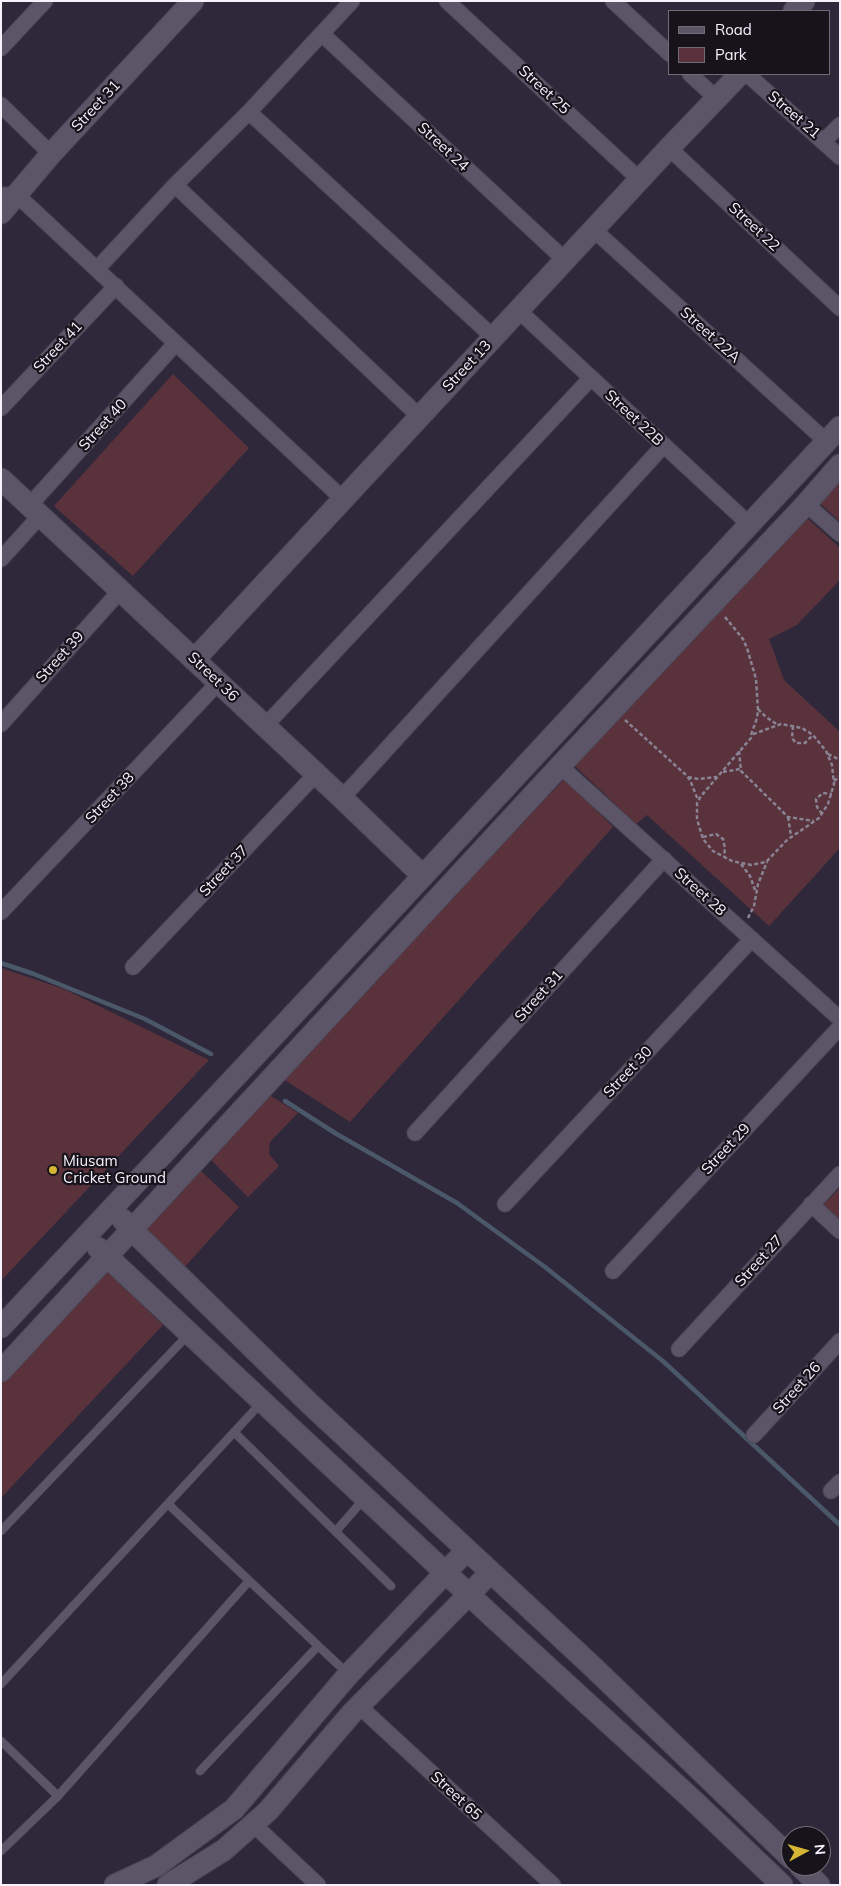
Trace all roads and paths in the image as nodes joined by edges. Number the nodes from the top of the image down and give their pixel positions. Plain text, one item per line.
1 (45, 1) edge
2 (193, 1) edge
3 (352, 1) edge
4 (447, 1) edge
5 (613, 1) edge
6 (783, 1) edge
7 (804, 1) edge
8 (793, 10) edge
9 (795, 10) edge
10 (322, 34) junction
11 (1, 48) edge
12 (668, 52) edge
13 (691, 75) edge
14 (739, 75) edge
15 (748, 75) edge
16 (716, 98) junction
17 (1, 105) edge
18 (249, 112) junction
19 (840, 125) edge
20 (824, 142) junction
21 (668, 148) junction
22 (51, 154) junction
23 (840, 157) edge
24 (639, 179) junction
25 (175, 185) junction
26 (9, 195) edge
27 (1, 213) edge
28 (593, 229) junction
29 (565, 260) junction
30 (98, 269) junction
31 (116, 286) junction
32 (840, 308) edge
33 (518, 310) junction
34 (493, 338) junction
35 (176, 343) junction
36 (591, 378) junction
37 (1, 408) edge
38 (420, 417) junction
39 (833, 434) edge
40 (664, 445) junction
41 (840, 464) edge
42 (1, 480) edge
43 (344, 500) junction
44 (806, 504) junction
45 (34, 511) junction
46 (750, 525) junction
47 (840, 534) edge
48 (1, 559) edge
49 (120, 591) junction
50 (686, 594) junction
51 (707, 608) junction
52 (194, 660) junction
53 (218, 683) junction
54 (613, 709) junction
55 (758, 709) junction
56 (1, 724) edge
57 (778, 725) junction
58 (265, 726) junction
59 (792, 726) junction
60 (813, 735) junction
61 (752, 736) junction
62 (739, 751) junction
63 (828, 754) junction
64 (840, 760) edge
65 (560, 766) junction
66 (740, 769) junction
67 (721, 772) junction
68 (316, 774) junction
69 (840, 776) edge
70 (687, 777) junction
71 (717, 777) junction
72 (834, 781) junction
73 (832, 794) junction
74 (342, 798) junction
75 (698, 801) junction
76 (823, 814) junction
77 (788, 817) junction
78 (815, 821) junction
79 (472, 823) junction
80 (792, 836) junction
81 (702, 838) junction
82 (491, 842) junction
83 (724, 857) junction
84 (769, 858) junction
85 (664, 859) junction
86 (740, 863) junction
87 (423, 876) junction
88 (756, 891) junction
89 (1, 912) edge
90 (747, 935) junction
91 (133, 967) dead end
92 (840, 1019) edge
93 (840, 1027) edge
94 (415, 1133) dead end
95 (840, 1174) edge
96 (505, 1204) dead end
97 (811, 1204) junction
98 (113, 1208) junction
99 (132, 1230) junction
100 (840, 1231) edge
101 (86, 1237) junction
102 (106, 1258) junction
103 (613, 1270) dead end
104 (1, 1327) edge
105 (190, 1333) junction
106 (840, 1342) edge
107 (679, 1349) dead end
108 (1, 1371) edge
109 (263, 1402) junction
110 (234, 1432) junction
111 (754, 1435) dead end
112 (366, 1498) junction
113 (168, 1504) junction
114 (1, 1531) edge
115 (336, 1531) junction
116 (467, 1550) junction
117 (491, 1572) junction
118 (446, 1573) junction
119 (249, 1581) junction
120 (391, 1586) dead end
121 (469, 1594) junction
122 (318, 1646) junction
123 (348, 1675) junction
124 (1, 1684) edge
125 (359, 1706) junction
126 (1, 1741) edge
127 (200, 1771) dead end
128 (58, 1796) junction
129 (252, 1824) junction
130 (781, 1848) edge
131 (1, 1852) edge
132 (810, 1876) edge
133 (114, 1885) edge
134 (168, 1885) edge
135 (318, 1885) edge
136 (553, 1885) edge
137 (782, 1885) edge
138 (819, 1885) edge

1 - 11 street
2 - 22 street, Street 31
3 - 10 street
4 - 24 street, Street 25
5 - 12 street
6 - 8 street
7 - 9 street
10 - 18 street
10 - 29 street, Street 24
13 - 16 street
14 - 16 street, Street 13
15 - 20 street, Street 21
16 - 21 street, Street 13
17 - 22 street
18 - 25 street
18 - 34 street
19 - 20 street
20 - 23 street, Street 21
21 - 24 street, Street 13
21 - 32 street, Street 22
22 - 26 street, Street 31
24 - 28 street, Street 13
25 - 30 street
25 - 38 street
26 - 27 street, Street 31
26 - 30 street
28 - 29 street, Street 13
28 - 39 street, Street 22A
29 - 33 street, Street 13
30 - 31 street
31 - 35 street
31 - 37 street, Street 41
33 - 34 street, Street 13
33 - 36 street, Street 22B
34 - 38 street, Street 13
35 - 43 street
35 - 45 street, Street 40
36 - 40 street, Street 22B
36 - 58 street
38 - 43 street, Street 13
39 - 46 street
40 - 46 street, Street 22B
40 - 74 street
41 - 44 street
42 - 45 street, Street 36
43 - 52 street, Street 13
44 - 47 street
44 - 51 street
45 - 48 street, Street 40
45 - 49 street, Street 36
46 - 50 street
49 - 52 street, Street 36
49 - 56 street, Street 39
50 - 51 street
50 - 79 street
51 - 54 street
51 - 55 path
52 - 53 street, Street 36
53 - 58 street, Street 36
53 - 89 street, Street 38
54 - 65 street
54 - 70 path
55 - 57 path
55 - 61 path
57 - 59 path
57 - 61 path
58 - 68 street, Street 36
59 - 60 path
59 - 60 path
60 - 63 path
61 - 62 path
62 - 66 path
62 - 67 path
63 - 64 path
63 - 72 path
65 - 82 street
65 - 85 street, Street 28
66 - 67 path
66 - 77 path
67 - 71 path
68 - 74 street, Street 36
68 - 91 street, Street 37
69 - 72 path
70 - 71 path
70 - 75 path
71 - 75 path
72 - 73 path
73 - 76 path
73 - 76 path
74 - 87 street, Street 36
75 - 81 path
76 - 78 path
77 - 78 path
77 - 80 path
78 - 80 path
79 - 82 street
79 - 87 street
80 - 84 path
81 - 83 path
81 - 83 path
82 - 99 street
83 - 86 path
84 - 86 path
84 - 88 path
85 - 90 street, Street 28
85 - 94 street, Street 31
86 - 88 path
87 - 98 street
88 - 90 path
90 - 92 street, Street 28
90 - 96 street, Street 30
93 - 103 street, Street 29
95 - 97 street, Street 27
97 - 100 street
97 - 107 street, Street 27
98 - 99 street
98 - 101 street
99 - 102 street
99 - 116 street
101 - 102 street
101 - 104 street
102 - 105 street
102 - 108 street
105 - 109 street
105 - 114 lane
106 - 111 street, Street 26
109 - 110 lane
109 - 112 street
110 - 113 lane
110 - 115 lane
112 - 115 lane
112 - 118 street
113 - 119 lane
113 - 124 lane
115 - 120 lane
116 - 117 street
116 - 118 street
117 - 121 street
117 - 130 street
118 - 121 street
118 - 123 street
119 - 122 lane
119 - 128 lane
121 - 125 street
121 - 137 street
122 - 123 lane
122 - 127 lane
123 - 133 street
125 - 129 street
125 - 136 street, Street 65
126 - 128 lane
128 - 131 lane
129 - 134 street
129 - 135 street
132 - 138 street

